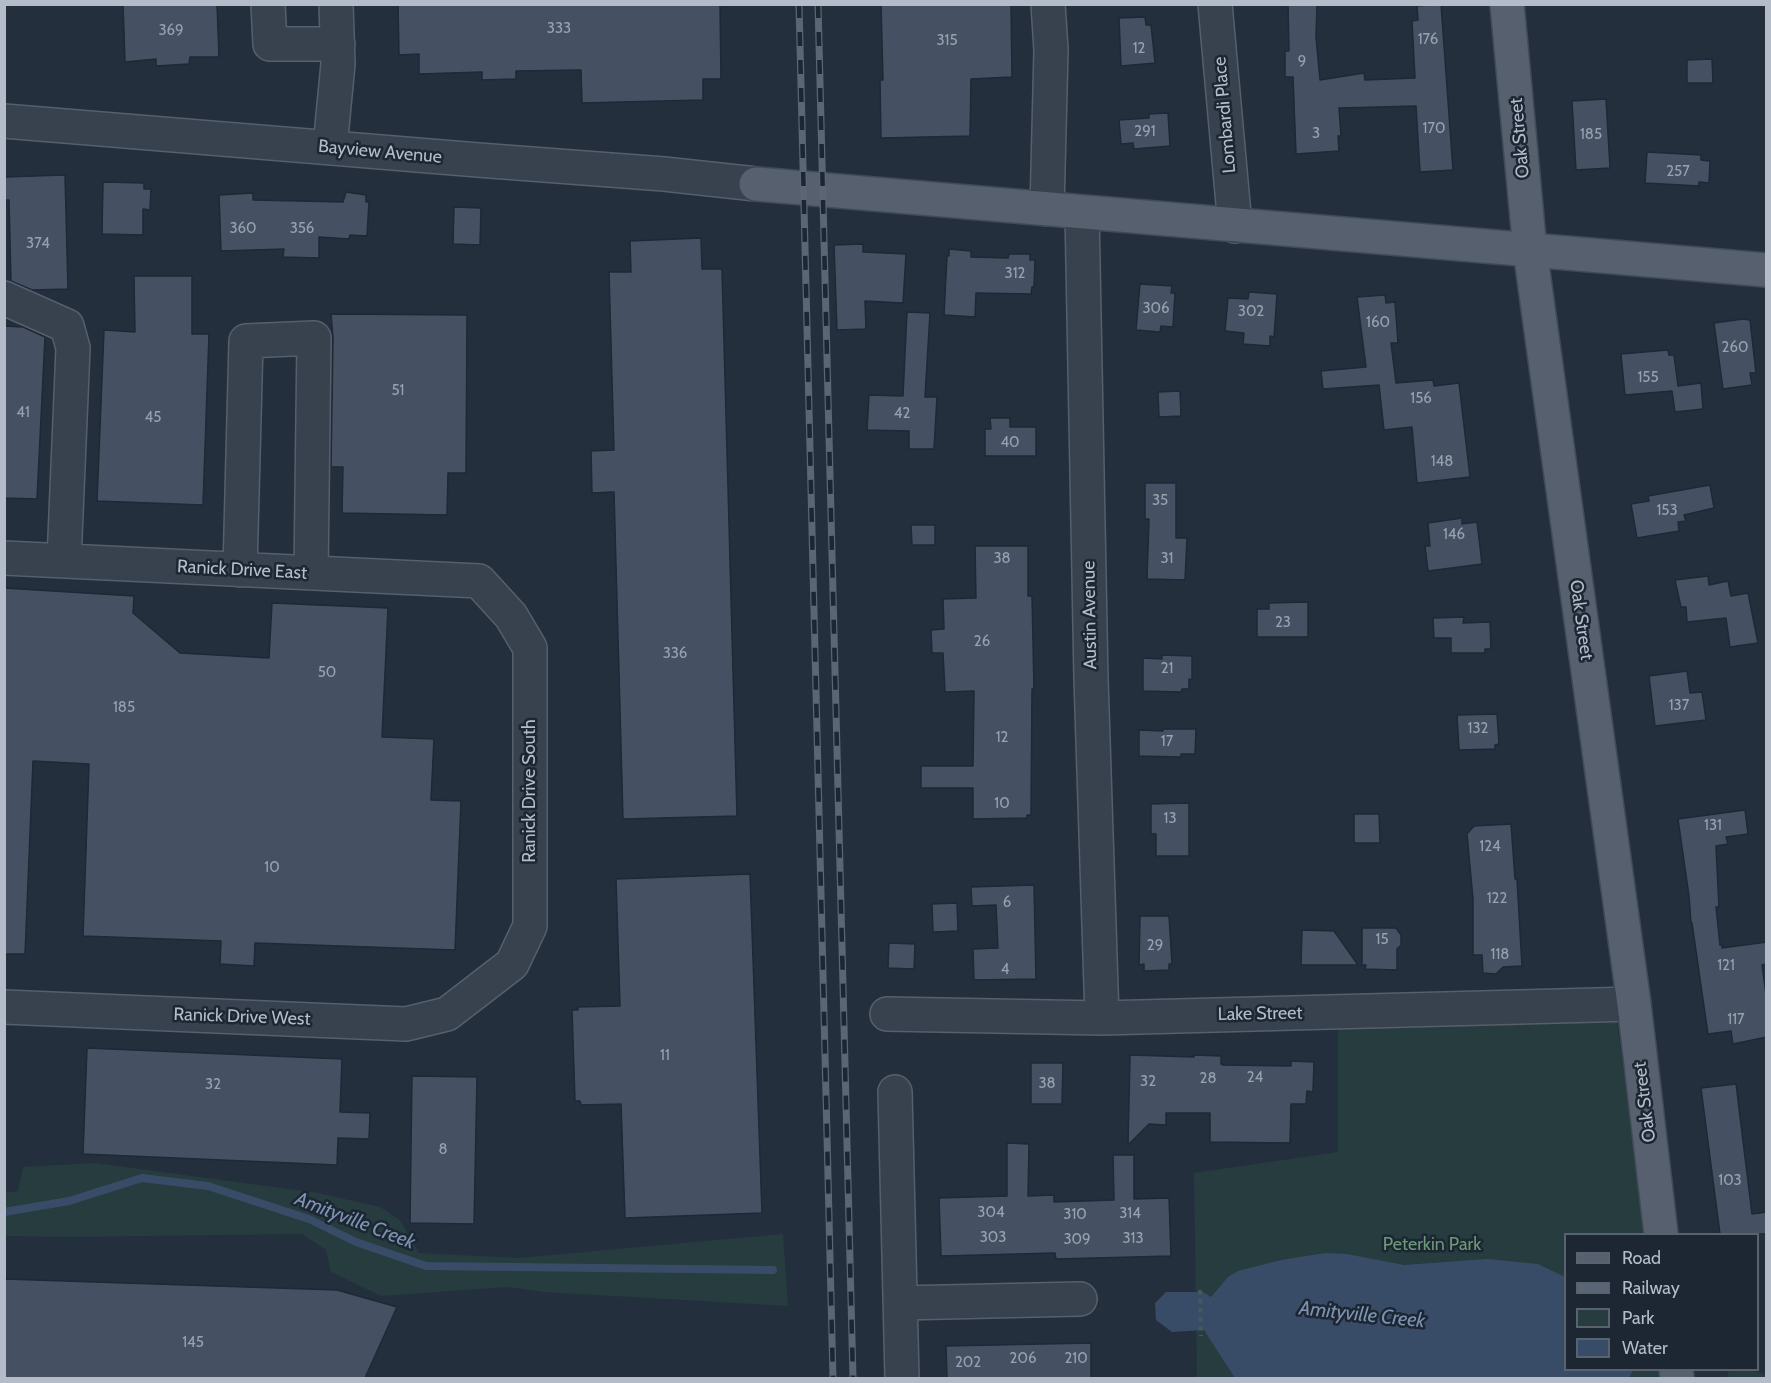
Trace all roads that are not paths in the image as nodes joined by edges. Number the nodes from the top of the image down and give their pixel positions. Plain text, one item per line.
1 (268, 4) edge
2 (336, 4) edge
3 (1048, 4) edge
4 (1215, 4) edge
5 (1507, 4) edge
6 (338, 44) junction
7 (4, 121) edge
8 (330, 147) junction
9 (756, 184) joint
10 (1047, 209) junction
11 (1082, 212) junction
12 (1235, 226) junction
13 (1530, 250) junction
14 (1767, 270) edge
15 (4, 298) edge
16 (4, 558) edge
17 (64, 561) junction
18 (240, 570) junction
19 (311, 573) junction
20 (479, 581) joint
21 (472, 995) joint
22 (1634, 1004) junction
23 (4, 1007) edge
24 (887, 1014) dead end
25 (1102, 1017) junction
26 (895, 1092) dead end
27 (1660, 1233) edge
28 (1080, 1299) dead end
29 (900, 1303) junction
30 (902, 1378) edge

1 - 6 street
2 - 6 street
3 - 10 street
4 - 12 street, Lombardi Place
5 - 13 main road, Oak Street
6 - 8 street
7 - 8 street, Bayview Avenue
8 - 9 street, Bayview Avenue
9 - 10 main road
10 - 11 main road
11 - 12 main road
11 - 25 street, Austin Avenue
12 - 13 main road
13 - 14 main road
13 - 22 main road, Oak Street
15 - 17 street
16 - 17 street, Ranick Drive East
17 - 18 street, Ranick Drive East
18 - 19 street, Ranick Drive East
18 - 19 street
19 - 20 street, Ranick Drive East
20 - 21 street, Ranick Drive South
21 - 23 street, Ranick Drive West
22 - 25 street, Lake Street
22 - 27 main road, Oak Street
24 - 25 street, Lake Street
26 - 29 street
28 - 29 street
29 - 30 street

